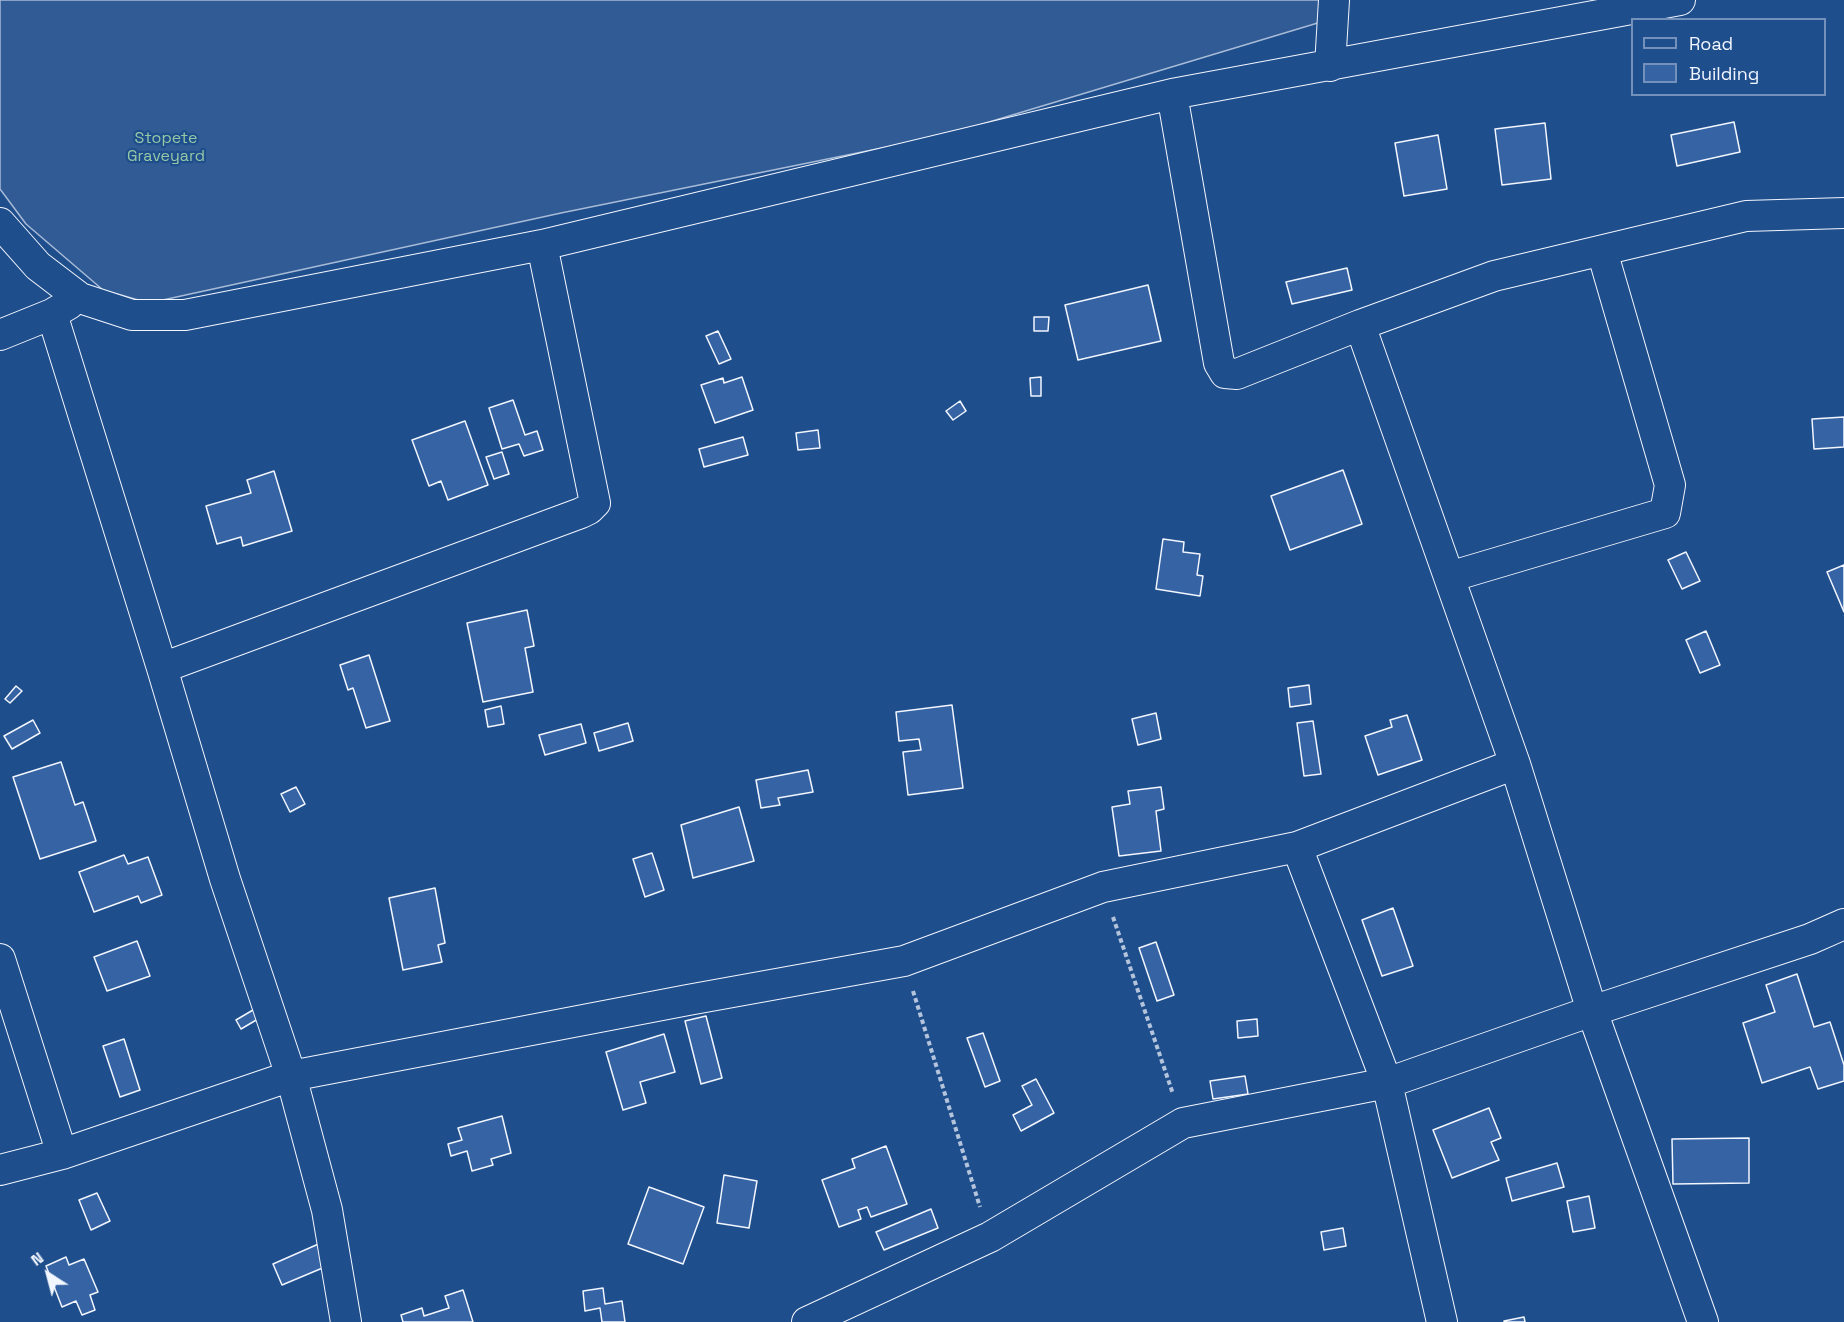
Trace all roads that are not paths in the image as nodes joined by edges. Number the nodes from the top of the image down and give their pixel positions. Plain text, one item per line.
1 (1334, 0) edge
2 (1680, 0) edge
3 (1330, 66) junction
4 (1173, 94) junction
5 (1844, 213) edge
6 (0, 223) edge
7 (542, 245) junction
8 (1602, 251) junction
9 (80, 298) junction
10 (52, 314) junction
11 (1360, 325) junction
12 (0, 335) edge
13 (1449, 577) junction
14 (162, 668) junction
15 (1515, 764) junction
16 (1297, 847) junction
17 (1844, 924) edge
18 (0, 959) edge
19 (1592, 1011) junction
20 (291, 1076) junction
21 (1387, 1083) junction
22 (62, 1154) junction
23 (0, 1170) edge
24 (346, 1322) edge
25 (807, 1322) edge
26 (1442, 1322) edge
27 (1703, 1322) edge

1 - 3 street
2 - 3 street
3 - 4 street
4 - 7 street
4 - 11 street
5 - 8 street
6 - 9 street
7 - 9 street
7 - 14 street
8 - 11 street
8 - 13 street
9 - 10 street
10 - 12 street
10 - 14 street
11 - 13 street
13 - 15 street
14 - 20 street
15 - 16 street
15 - 19 street
16 - 20 street
16 - 21 street
17 - 19 street
18 - 22 street
19 - 21 street
19 - 27 street
20 - 22 street
20 - 24 street
21 - 25 street
21 - 26 street
22 - 23 street

